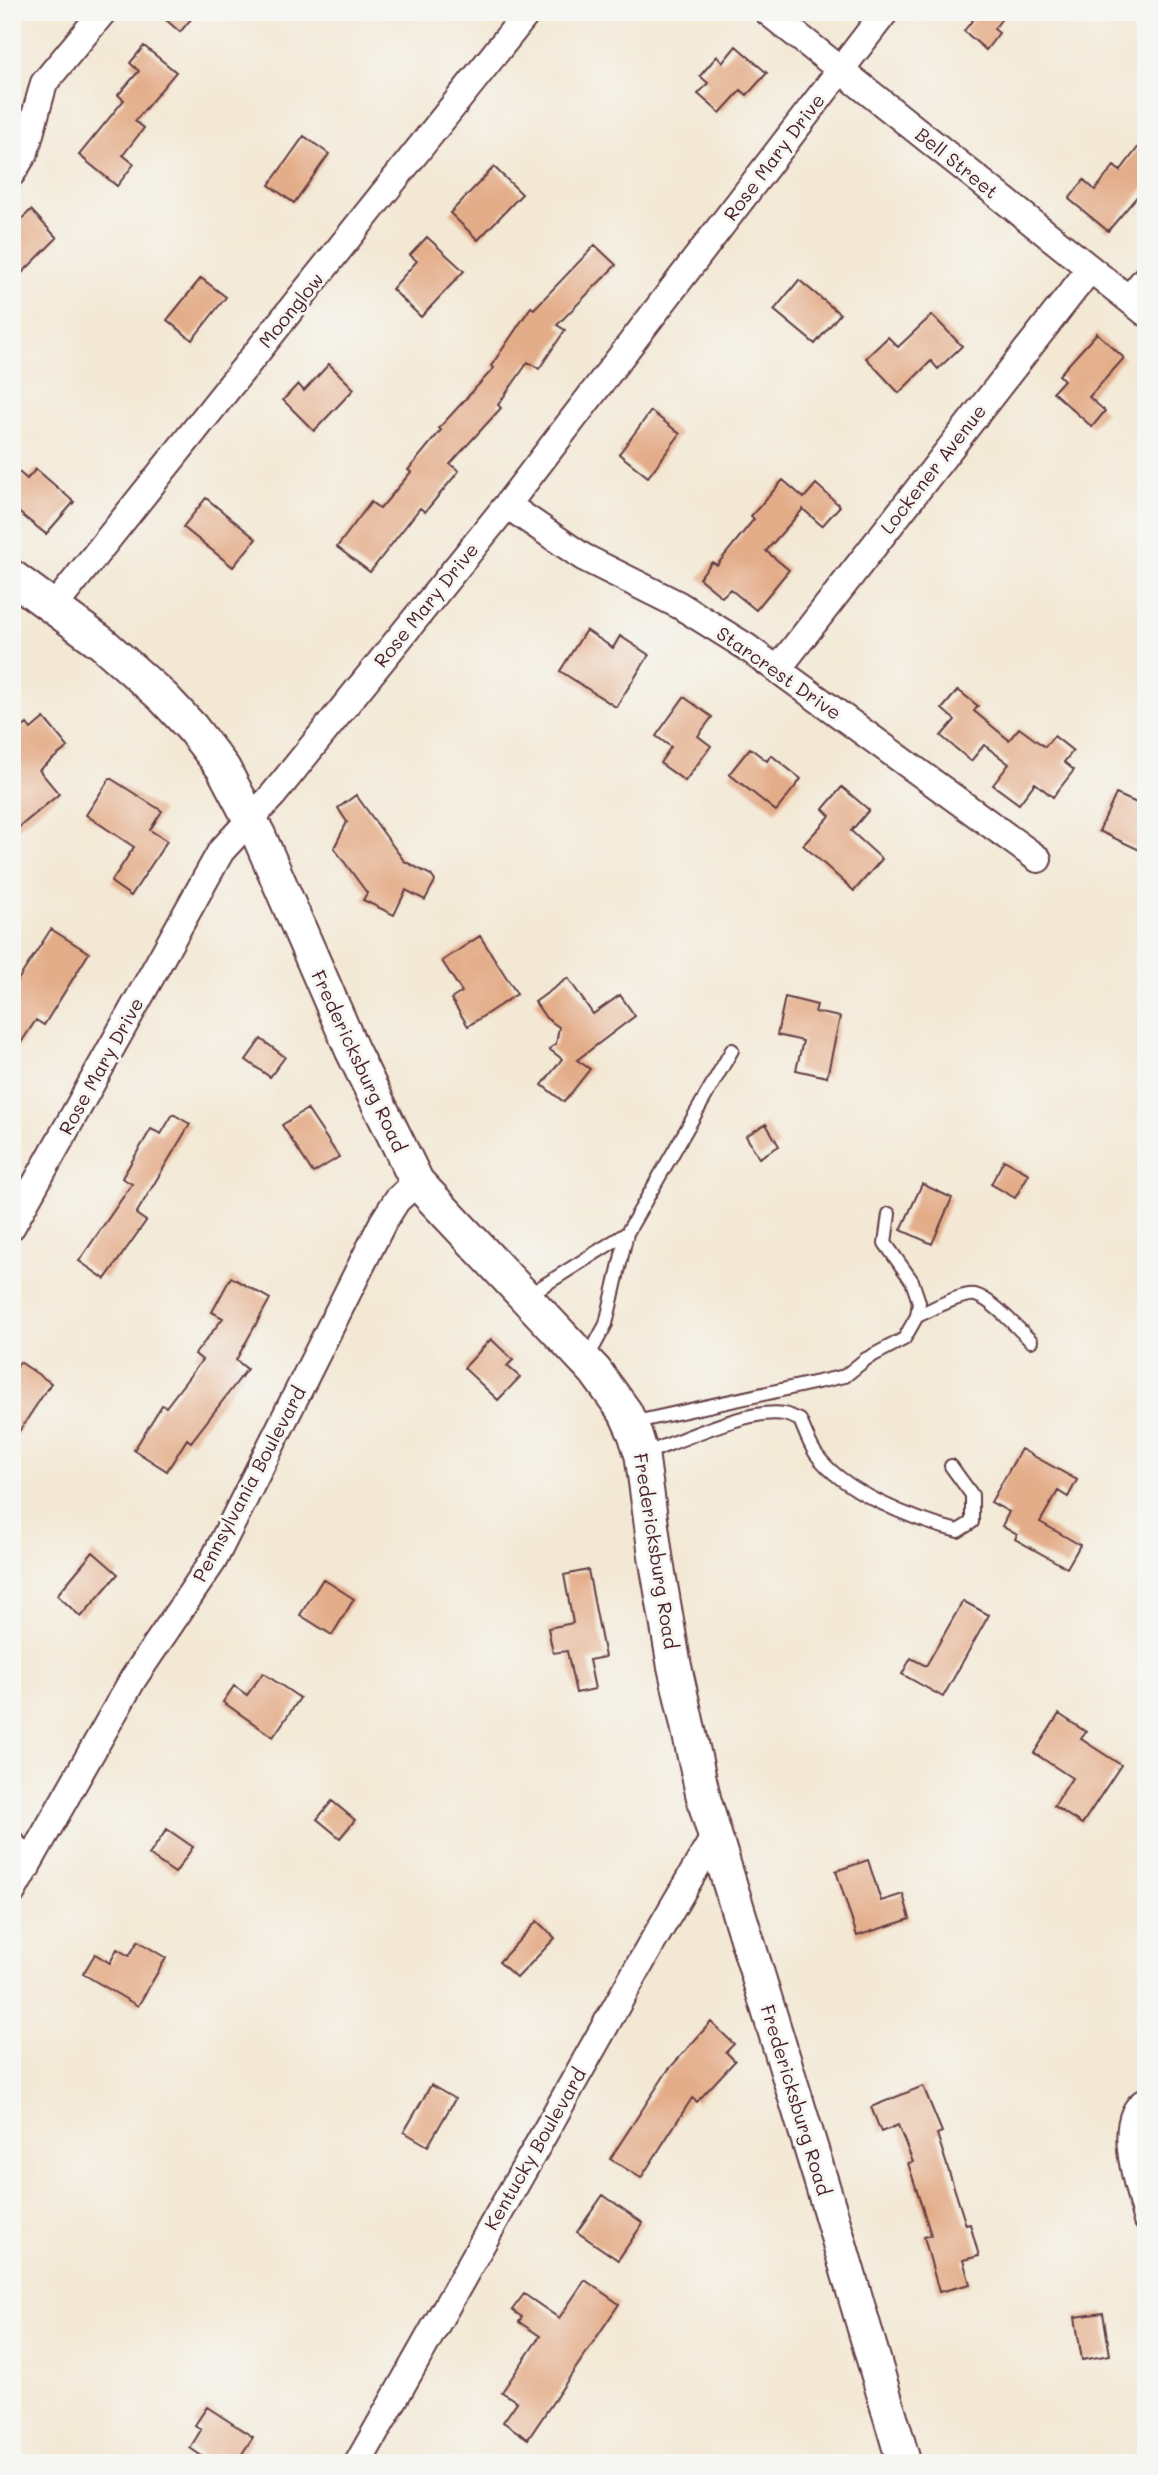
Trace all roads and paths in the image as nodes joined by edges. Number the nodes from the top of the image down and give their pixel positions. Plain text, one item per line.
1 (103, 12) edge
2 (528, 12) edge
3 (768, 12) edge
4 (885, 12) edge
5 (841, 70) junction
6 (12, 173) edge
7 (1090, 269) junction
8 (1146, 278) edge
9 (1137, 306) edge
10 (507, 505) junction
11 (13, 580) edge
12 (53, 608) junction
13 (777, 670) junction
14 (250, 821) junction
15 (1038, 859) dead end
16 (733, 1049) dead end
17 (417, 1182) junction
18 (889, 1214) dead end
19 (12, 1226) edge
20 (627, 1233) junction
21 (525, 1297) junction
22 (917, 1316) junction
23 (1031, 1342) dead end
24 (585, 1361) junction
25 (630, 1423) junction
26 (642, 1455) junction
27 (951, 1466) dead end
28 (714, 1837) junction
29 (12, 1844) edge
30 (27, 1867) junction
31 (12, 1892) edge
32 (1146, 2101) edge
33 (1146, 2218) edge
34 (358, 2463) edge
35 (904, 2463) edge

1 - 6 street
2 - 12 street, Moonglow
3 - 5 street, Bell Street
4 - 5 street, Rose Mary Drive
5 - 7 street, Bell Street
5 - 10 street, Rose Mary Drive
7 - 9 street, Bell Street
7 - 13 street, Lockener Avenue
8 - 9 street
10 - 13 street, Starcrest Drive
10 - 14 street, Rose Mary Drive
11 - 12 street, Fredericksburg Road
12 - 14 street, Fredericksburg Road
13 - 15 street, Starcrest Drive
14 - 17 street, Fredericksburg Road
14 - 19 street, Rose Mary Drive
16 - 20 lane
17 - 21 street, Fredericksburg Road
17 - 30 street, Pennsylvania Boulevard
18 - 22 lane
20 - 21 lane
20 - 24 lane
21 - 24 street, Fredericksburg Road
22 - 23 lane
22 - 25 lane
24 - 25 street, Fredericksburg Road
25 - 26 street, Fredericksburg Road
26 - 27 lane
26 - 28 street, Fredericksburg Road
28 - 34 street, Kentucky Boulevard
28 - 35 street, Fredericksburg Road
29 - 30 street
30 - 31 street, Pennsylvania Boulevard
32 - 33 street

